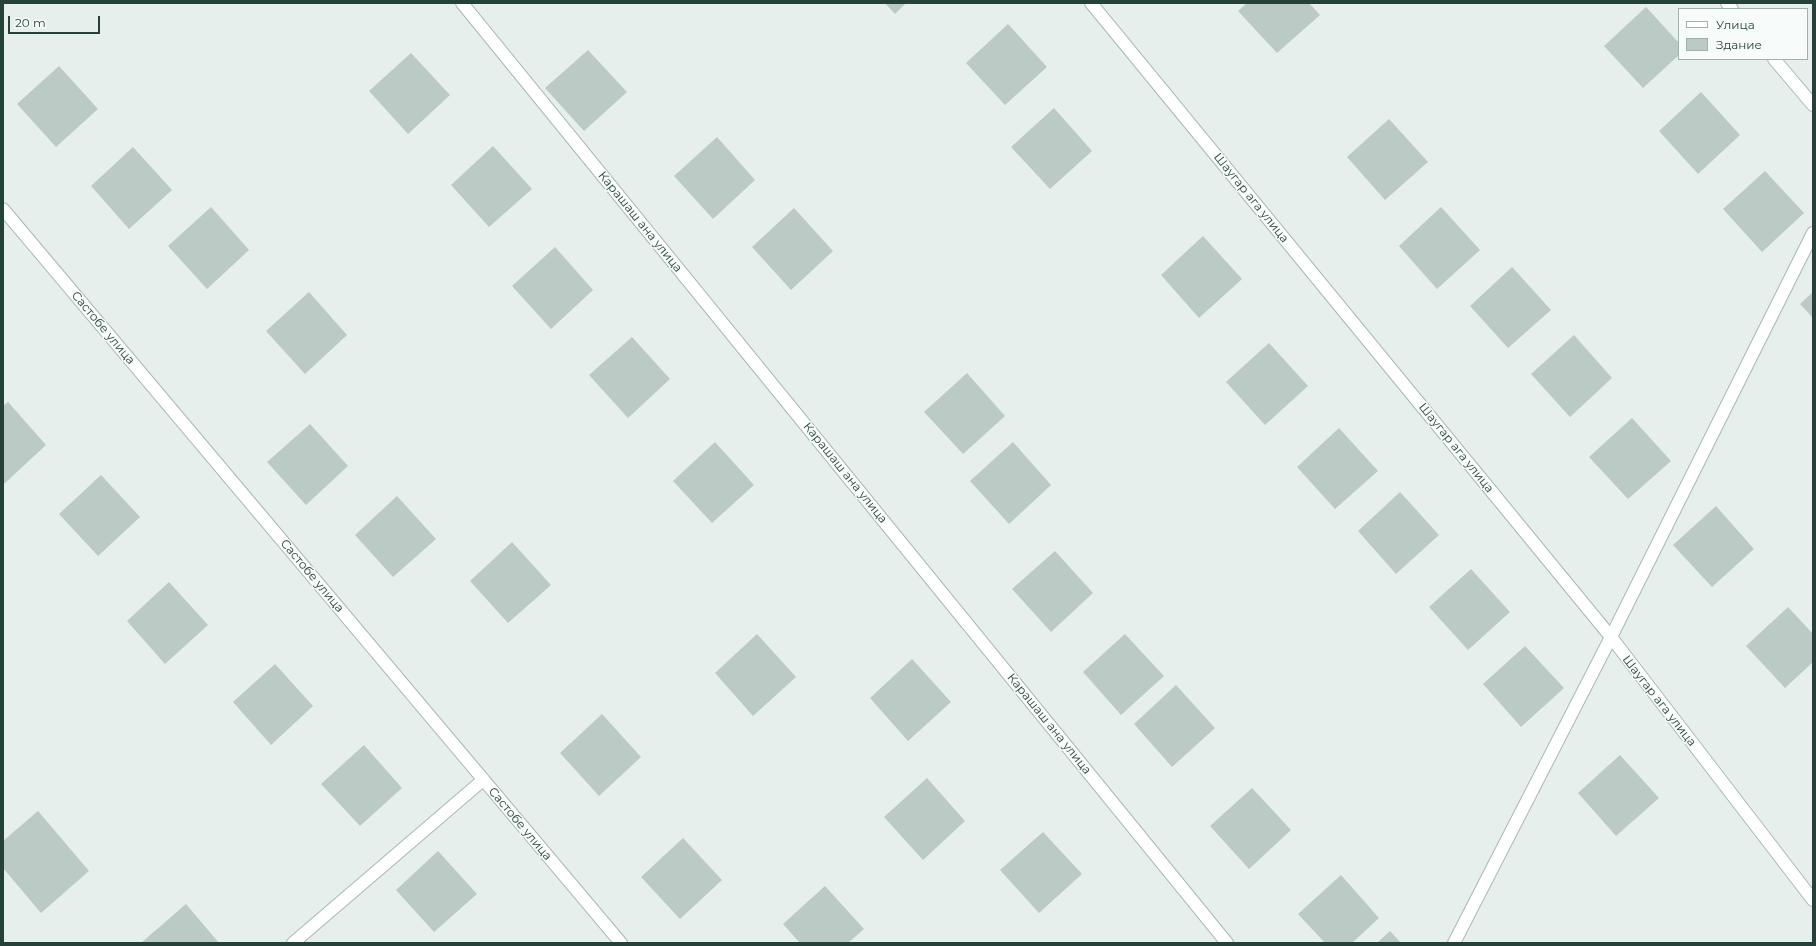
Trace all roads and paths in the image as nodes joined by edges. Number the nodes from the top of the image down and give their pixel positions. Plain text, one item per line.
1 (462, 3) edge
2 (1091, 3) edge
3 (1775, 60) edge
4 (1813, 106) edge
5 (3, 209) edge
6 (1813, 233) edge
7 (1611, 637) junction
8 (483, 780) junction
9 (1813, 900) edge
10 (293, 943) edge
11 (621, 943) edge
12 (1227, 943) edge
13 (1454, 943) edge

1 - 12 street, Карашаш ана улица
2 - 7 street, Шаугар ага улица
3 - 4 street
5 - 8 street, Састобе улица
6 - 7 street
7 - 9 street, Шаугар ага улица
7 - 13 street
8 - 10 street
8 - 11 street, Састобе улица

